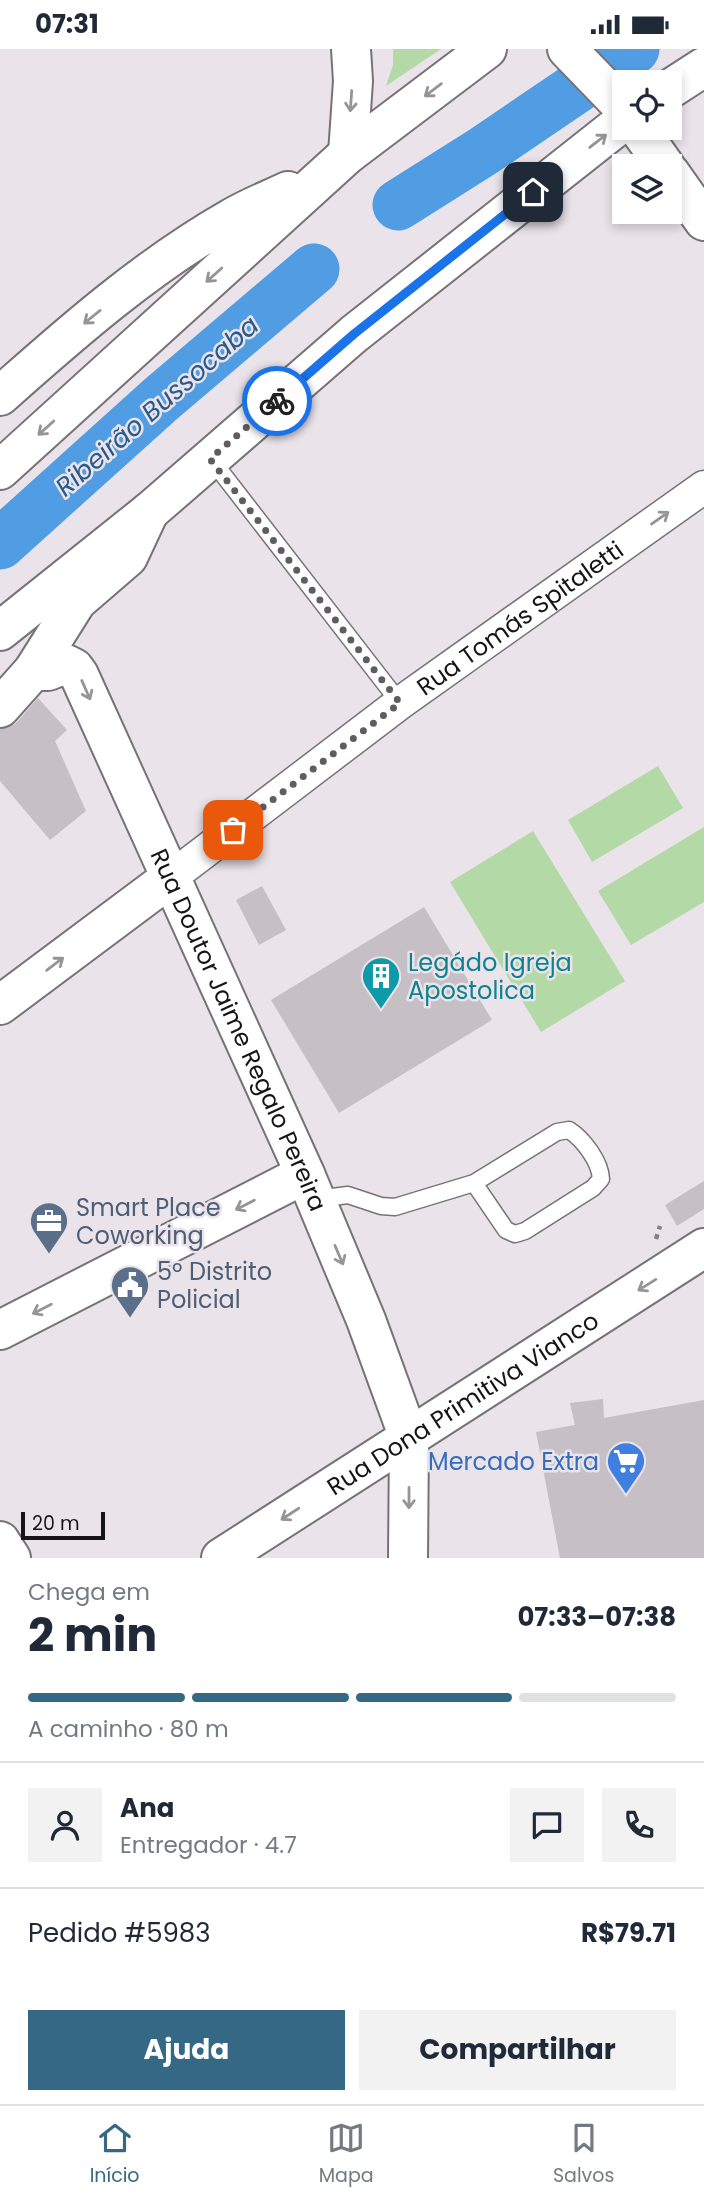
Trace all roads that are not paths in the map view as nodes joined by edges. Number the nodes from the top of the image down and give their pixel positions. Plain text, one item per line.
1 (351, 49) edge
2 (487, 49) edge
3 (567, 49) edge
4 (704, 67) edge
5 (682, 81) edge
6 (612, 98) edge
7 (612, 127) edge
8 (646, 140) edge
9 (657, 154) edge
10 (338, 162) junction
11 (682, 190) edge
12 (704, 221) edge
13 (0, 396) edge
14 (210, 459) junction
15 (0, 470) edge
16 (704, 487) edge
17 (149, 512) junction
18 (0, 631) edge
19 (33, 671) junction
20 (400, 703) junction
21 (0, 708) edge
22 (170, 878) junction
23 (0, 1005) edge
24 (474, 1183) junction
25 (311, 1187) junction
26 (704, 1248) edge
27 (0, 1330) edge
28 (409, 1438) junction
29 (0, 1541) edge
30 (10, 1558) edge
31 (221, 1558) edge
32 (408, 1558) edge

1 -> 10 main road
2 -> 10 main road
3 - 6 main road
4 - 5 main road
14 -> 7 main road
8 - 9 main road
10 -> 13 main road
10 -> 15 main road
11 - 12 main road
14 - 17 main road
14 - 20 lane
20 -> 16 street, Rua Tomás Spitaletti
17 - 18 main road
17 - 19 main road
19 - 21 main road
19 -> 22 main road, Rua Doutor Jaime Regalo Pereira
20 - 22 street, Rua Tomás Spitaletti
23 -> 22 main road
22 - 25 main road, Rua Doutor Jaime Regalo Pereira
24 - 24 lane
24 - 25 lane
25 -> 27 main road
25 -> 28 main road, Rua Doutor Jaime Regalo Pereira
26 -> 28 main road, Rua Dona Primitiva Vianco
28 -> 31 main road, Rua Dona Primitiva Vianco
28 -> 32 main road
29 - 30 main road

